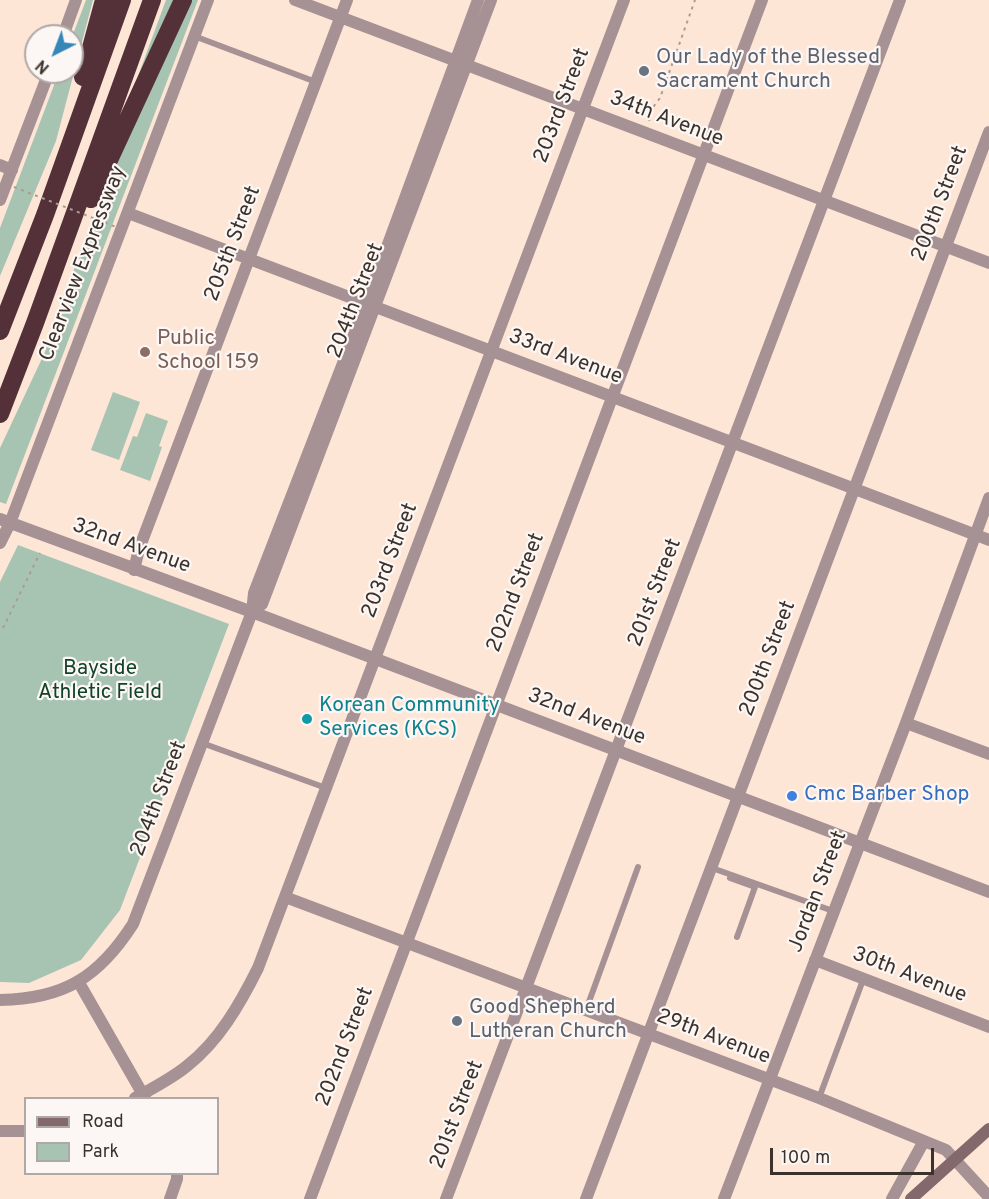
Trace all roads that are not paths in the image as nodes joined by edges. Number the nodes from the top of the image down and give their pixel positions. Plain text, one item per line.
1 (76, 0) edge
2 (104, 0) edge
3 (122, 0) edge
4 (152, 0) edge
5 (183, 0) edge
6 (208, 0) edge
7 (295, 0) edge
8 (347, 0) edge
9 (478, 0) edge
10 (491, 0) edge
11 (624, 0) edge
12 (762, 0) edge
13 (900, 0) edge
14 (340, 17) junction
15 (67, 24) edge
16 (194, 36) junction
17 (461, 62) junction
18 (316, 82) junction
19 (44, 84) edge
20 (583, 109) junction
21 (989, 132) edge
22 (704, 155) junction
23 (6, 167) edge
24 (0, 200) edge
25 (825, 201) junction
26 (128, 213) junction
27 (45, 214) junction
28 (946, 247) junction
29 (249, 259) junction
30 (989, 263) edge
31 (371, 305) junction
32 (35, 324) junction
33 (0, 331) edge
34 (491, 351) junction
35 (612, 397) junction
36 (0, 414) edge
37 (733, 443) junction
38 (854, 489) junction
39 (989, 498) edge
40 (5, 521) edge
41 (975, 535) junction
42 (989, 540) edge
43 (0, 543) edge
44 (134, 570) junction
45 (252, 612) junction
46 (375, 658) junction
47 (496, 704) junction
48 (906, 723) junction
49 (202, 743) junction
50 (617, 750) junction
51 (989, 754) edge
52 (326, 788) junction
53 (738, 796) junction
54 (859, 842) junction
55 (638, 867) dead end
56 (710, 869) junction
57 (989, 892) edge
58 (285, 897) junction
59 (833, 911) junction
60 (737, 937) dead end
61 (406, 942) junction
62 (814, 960) junction
63 (863, 980) junction
64 (78, 981) junction
65 (527, 988) junction
66 (0, 1000) edge
67 (586, 1010) junction
68 (989, 1027) edge
69 (648, 1033) junction
70 (769, 1080) junction
71 (141, 1097) edge
72 (819, 1098) junction
73 (989, 1129) edge
74 (0, 1131) edge
75 (24, 1131) edge
76 (924, 1141) junction
77 (955, 1160) junction
78 (177, 1175) edge
79 (989, 1197) edge
80 (170, 1199) edge
81 (310, 1199) edge
82 (446, 1199) edge
83 (586, 1199) edge
84 (724, 1199) edge
85 (892, 1199) edge
86 (911, 1199) edge

1 - 15 street
2 - 27 highway
3 - 27 highway
4 - 32 highway, Clearview Expressway
5 - 32 highway
6 - 16 street, Clearview Expressway
7 - 14 street, 34th Avenue
8 - 14 street, 205th Street
9 - 17 street, 204th Street
10 - 17 street, 204th Street
11 - 20 street, 203rd Street
12 - 22 street, 202nd Street
13 - 25 street, 201st Street
14 - 17 street, 34th Avenue
14 - 18 street, 205th Street
16 - 18 lane
16 - 26 street, Clearview Expressway
17 - 20 street, 34th Avenue
17 - 31 street, 204th Street
18 - 29 street, 205th Street
19 - 23 street
20 - 22 street, 34th Avenue
20 - 34 street, 203rd Street
21 - 28 street, 200th Street
22 - 25 street, 34th Avenue
22 - 35 street, 202nd Street
23 - 24 street
25 - 28 street, 34th Avenue
25 - 37 street, 201st Street
26 - 29 street, 33rd Avenue
26 - 40 street, Clearview Expressway
27 - 33 highway
28 - 30 street, 34th Avenue
28 - 38 street, 200th Street
29 - 31 street, 33rd Avenue
29 - 44 street, 205th Street
31 - 34 street, 33rd Avenue
31 - 45 street, 204th Street
32 - 36 highway, Clearview Expressway
34 - 35 street, 33rd Avenue
34 - 46 street, 203rd Street
35 - 37 street, 33rd Avenue
35 - 47 street, 202nd Street
37 - 38 street, 33rd Avenue
37 - 50 street, 201st Street
38 - 41 street, 33rd Avenue
38 - 53 street, 200th Street
39 - 41 street, Jordan Street
40 - 43 street, Clearview Expressway
40 - 44 street, 32nd Avenue
41 - 42 street, 33rd Avenue
41 - 48 street, Jordan Street
44 - 45 street, 32nd Avenue
45 - 46 street, 32nd Avenue
45 - 49 street, 204th Street
46 - 47 street, 32nd Avenue
46 - 52 street, 203rd Street
47 - 50 street, 32nd Avenue
47 - 61 street, 202nd Street
48 - 51 street
48 - 54 street, Jordan Street
49 - 52 lane
49 - 64 street, 204th Street
50 - 53 street, 32nd Avenue
50 - 65 street, 201st Street
52 - 58 street, 203rd Street
53 - 54 street, 32nd Avenue
53 - 56 street, 200th Street
54 - 57 street, 32nd Avenue
54 - 59 street, Jordan Street
55 - 67 lane
56 - 59 lane
56 - 60 lane
56 - 69 street, 200th Street
58 - 61 street, 29th Avenue
58 - 71 street, 203rd Street
59 - 62 street, Jordan Street
61 - 65 street, 29th Avenue
61 - 81 street, 202nd Street
62 - 63 street, 30th Avenue
62 - 70 street, Jordan Street
63 - 68 street, 30th Avenue
63 - 72 lane
64 - 66 street
64 - 71 street
65 - 67 street, 29th Avenue
65 - 82 street, 201st Street
67 - 69 street, 29th Avenue
69 - 70 street, 29th Avenue
69 - 83 street, 200th Street
70 - 72 street, 29th Avenue
70 - 84 street, Jordan Street
72 - 76 street, 29th Avenue
73 - 77 main road
74 - 75 street
76 - 77 street, 29th Avenue
76 - 85 street
77 - 79 street, 29th Avenue
77 - 86 main road
78 - 80 street

